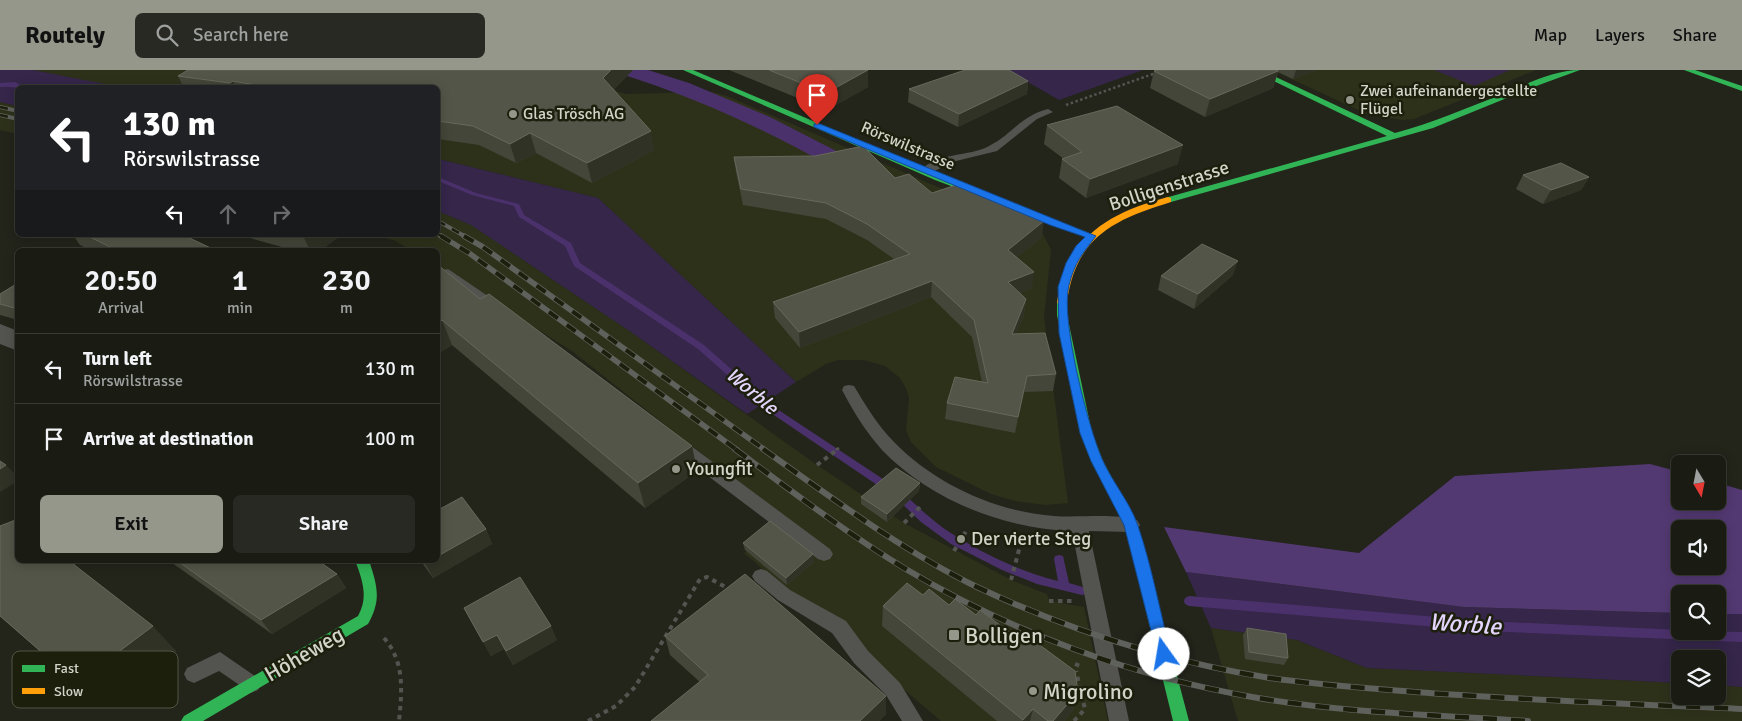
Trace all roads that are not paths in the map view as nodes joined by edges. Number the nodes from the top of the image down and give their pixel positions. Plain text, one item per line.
1 (687, 70) edge
2 (1255, 70) edge
3 (1576, 70) edge
4 (1688, 70) edge
5 (1742, 89) edge
6 (1048, 112) road end
7 (1394, 136) junction
8 (926, 171) junction
9 (1092, 236) junction
10 (448, 273) edge
11 (508, 317) edge
12 (0, 332) edge
13 (15, 341) edge
14 (849, 390) dead end
15 (664, 434) edge
16 (1080, 524) junction
17 (1131, 525) junction
18 (824, 554) dead end
19 (363, 563) edge
20 (761, 576) dead end
21 (194, 674) dead end
22 (251, 684) junction
23 (189, 721) edge
24 (913, 721) edge
25 (1119, 721) edge
26 (1182, 721) edge

1 - 8 main road, Rörswilstrasse
2 - 7 main road
3 - 7 main road, Bolligenstrasse
4 - 5 main road
6 - 8 lane
7 - 9 main road, Bolligenstrasse
8 - 9 main road, Rörswilstrasse
9 - 17 main road, Bolligenstrasse
10 - 11 lane
12 - 13 street
14 - 16 lane
15 - 18 lane
16 - 17 lane
16 - 25 lane
17 - 26 main road, Bolligenstrasse
19 - 22 main road, Höheweg
20 - 24 lane
21 - 22 lane
22 - 23 main road, Höheweg

